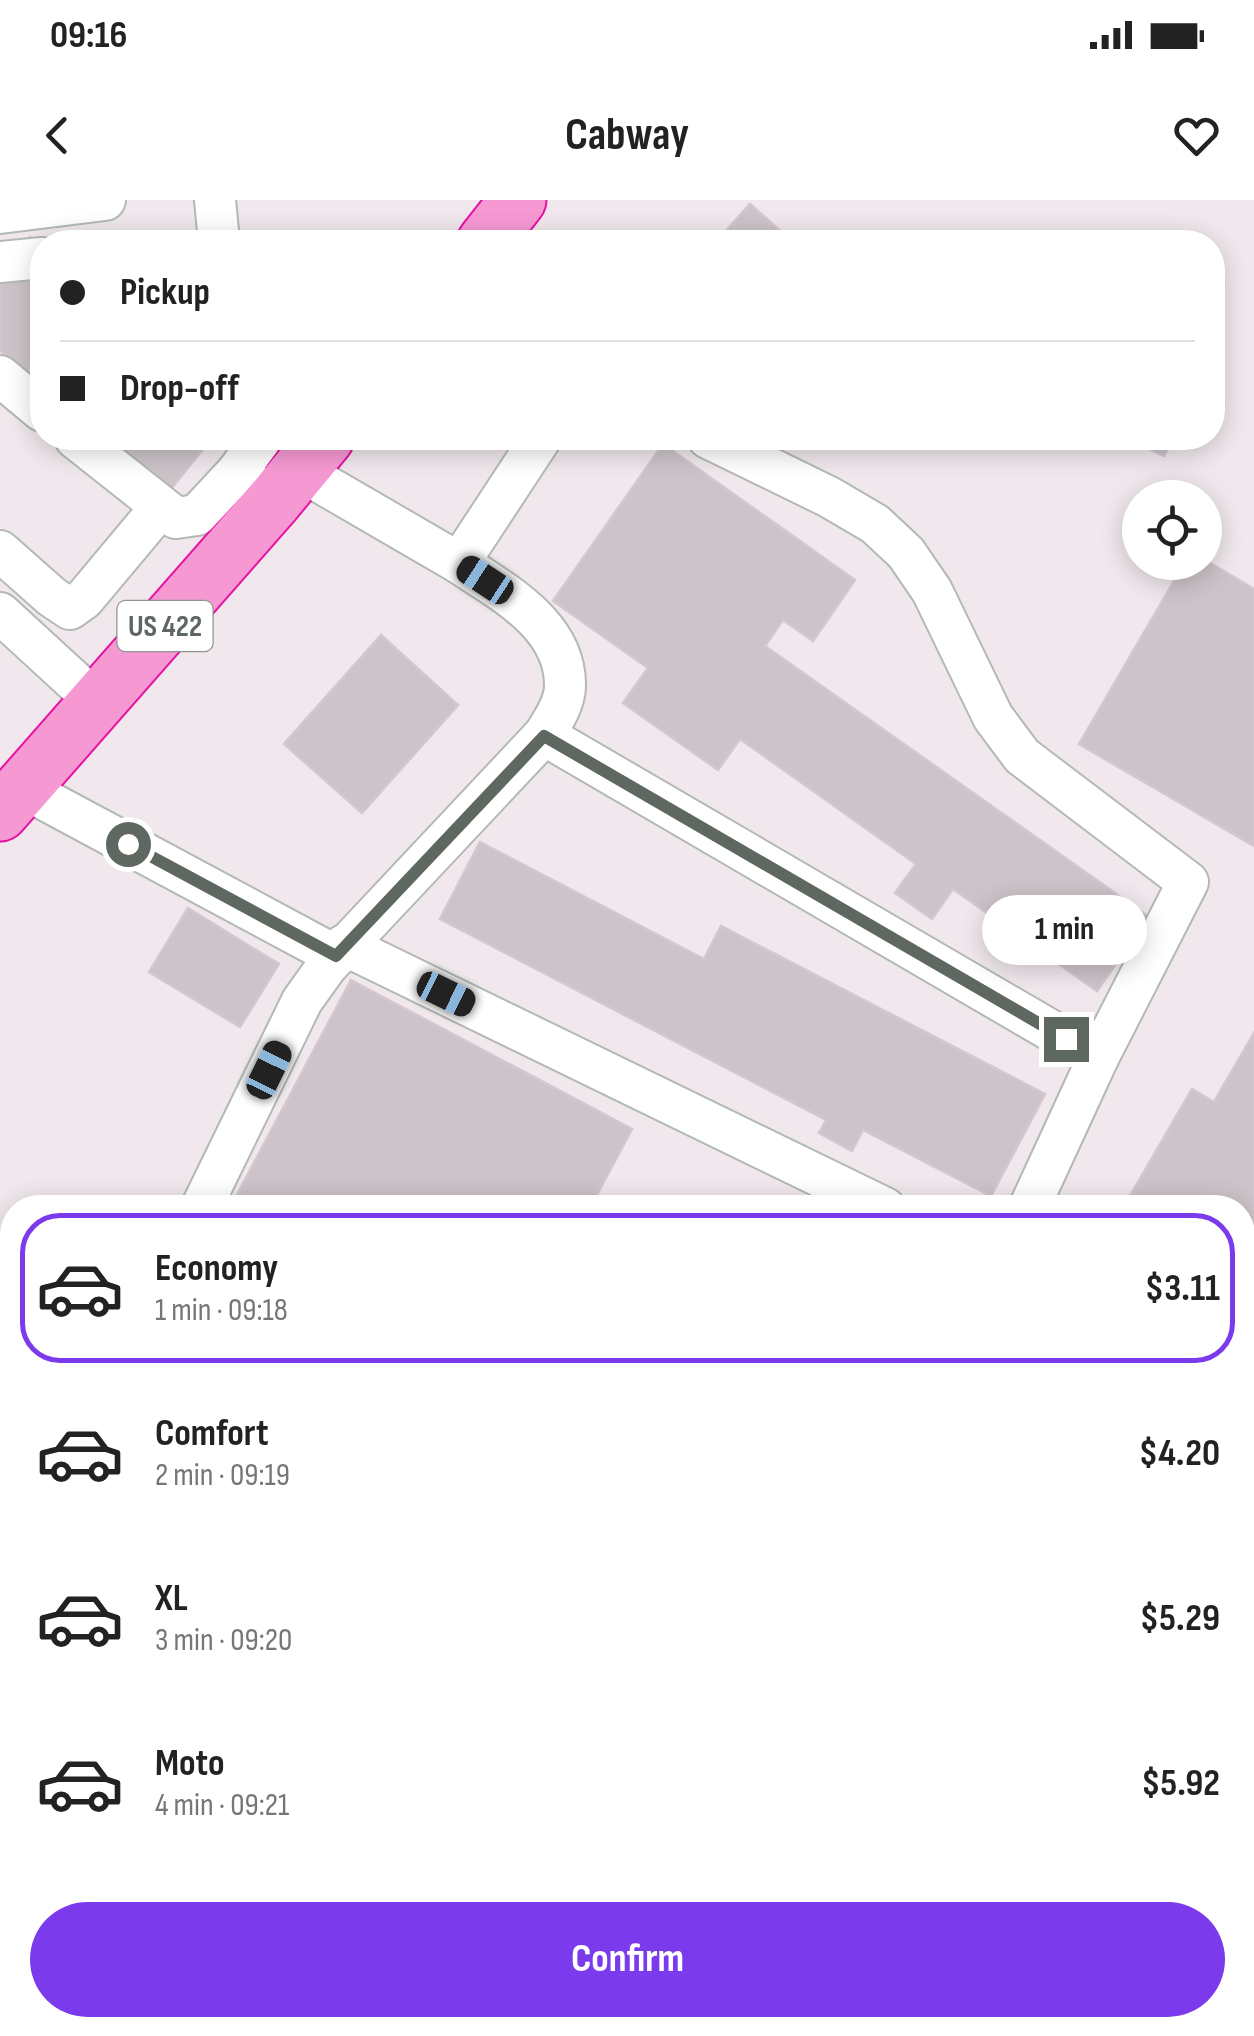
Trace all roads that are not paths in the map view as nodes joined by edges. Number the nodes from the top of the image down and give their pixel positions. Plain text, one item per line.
1 (105, 200) edge
2 (215, 200) edge
3 (518, 200) edge
4 (0, 213) edge
5 (218, 230) edge
6 (494, 230) edge
7 (30, 259) edge
8 (0, 262) edge
9 (0, 376) edge
10 (30, 401) edge
11 (89, 450) edge
12 (533, 450) edge
13 (733, 450) edge
14 (280, 464) edge
15 (161, 508) junction
16 (0, 551) edge
17 (459, 563) junction
18 (0, 613) edge
19 (98, 703) junction
20 (544, 736) junction
21 (12, 800) edge
22 (340, 950) junction
23 (1098, 1058) junction
24 (206, 1195) edge
25 (858, 1195) edge
26 (1035, 1195) edge

1 - 4 street
2 - 5 street
3 - 6 highway
7 - 8 street
9 - 10 street
11 - 15 street
12 - 17 street
13 - 23 street
14 - 15 street
14 - 17 street
14 - 19 highway, US 422
15 - 16 street
17 - 20 street
18 - 19 street
19 - 21 highway, US 422
20 - 22 street
20 - 23 street
21 - 22 street
22 - 24 street
22 - 25 street
23 - 26 street

